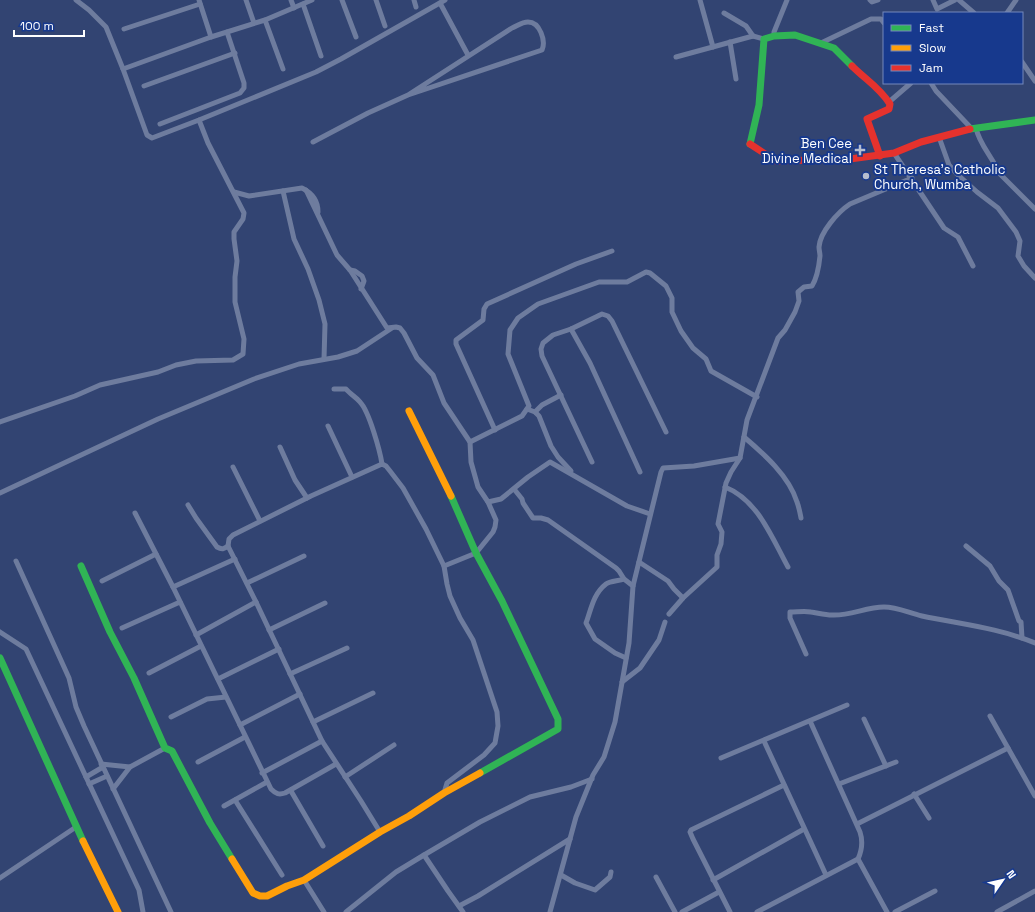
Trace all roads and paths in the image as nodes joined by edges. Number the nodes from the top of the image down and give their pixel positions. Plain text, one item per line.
1 (76, 0) edge
2 (246, 0) edge
3 (291, 0) edge
4 (312, 0) edge
5 (342, 0) edge
6 (376, 0) edge
7 (414, 0) edge
8 (700, 0) edge
9 (787, 0) edge
10 (870, 0) edge
11 (878, 0) edge
12 (933, 0) edge
13 (955, 0) edge
14 (959, 0) edge
15 (1016, 0) edge
16 (200, 2) edge
17 (443, 2) edge
18 (303, 4) junction
19 (416, 7) dead end
20 (294, 8) junction
21 (973, 12) edge
22 (1007, 12) edge
23 (724, 13) dead end
24 (265, 20) junction
25 (883, 22) edge
26 (254, 23) junction
27 (385, 26) dead end
28 (124, 29) dead end
29 (227, 32) junction
30 (753, 36) junction
31 (774, 36) junction
32 (211, 37) junction
33 (356, 37) dead end
34 (764, 39) junction
35 (730, 42) junction
36 (821, 43) junction
37 (713, 47) junction
38 (234, 53) junction
39 (468, 55) junction
40 (321, 56) dead end
41 (676, 57) dead end
42 (1023, 63) edge
43 (123, 69) junction
44 (283, 69) dead end
45 (736, 79) dead end
46 (1035, 81) edge
47 (910, 84) edge
48 (932, 84) edge
49 (144, 86) dead end
50 (408, 95) junction
51 (889, 102) junction
52 (199, 120) junction
53 (1035, 120) edge
54 (160, 124) dead end
55 (974, 128) junction
56 (939, 137) junction
57 (313, 142) dead end
58 (894, 153) junction
59 (880, 156) junction
60 (912, 178) junction
61 (283, 191) junction
62 (234, 192) junction
63 (1035, 209) edge
64 (612, 251) dead end
65 (973, 266) dead end
66 (350, 270) junction
67 (1035, 278) edge
68 (361, 289) junction
69 (392, 328) junction
70 (571, 329) junction
71 (324, 359) junction
72 (334, 389) dead end
73 (561, 395) junction
74 (757, 397) junction
75 (527, 409) junction
76 (409, 411) dead end
77 (535, 412) junction
78 (0, 422) edge
79 (328, 426) dead end
80 (495, 430) junction
81 (666, 432) dead end
82 (744, 437) junction
83 (470, 442) junction
84 (280, 446) dead end
85 (740, 458) junction
86 (592, 462) dead end
87 (382, 464) junction
88 (233, 467) dead end
89 (640, 472) dead end
90 (352, 477) junction
91 (580, 479) junction
92 (725, 487) junction
93 (514, 488) junction
94 (0, 493) edge
95 (307, 498) junction
96 (488, 502) junction
97 (188, 505) dead end
98 (135, 513) dead end
99 (650, 514) junction
100 (801, 518) dead end
101 (260, 521) junction
102 (228, 546) junction
103 (966, 546) dead end
104 (476, 553) junction
105 (156, 554) junction
106 (304, 556) dead end
107 (235, 559) junction
108 (16, 561) dead end
109 (639, 562) junction
110 (81, 566) dead end
111 (444, 566) junction
112 (788, 567) dead end
113 (624, 579) junction
114 (102, 581) dead end
115 (247, 583) junction
116 (633, 586) junction
117 (173, 587) junction
118 (683, 598) junction
119 (180, 602) junction
120 (256, 602) junction
121 (325, 603) dead end
122 (669, 614) dead end
123 (665, 622) dead end
124 (122, 628) dead end
125 (269, 630) junction
126 (0, 632) edge
127 (196, 635) junction
128 (1022, 638) junction
129 (1035, 643) edge
130 (201, 646) junction
131 (347, 648) dead end
132 (279, 650) junction
133 (806, 654) dead end
134 (0, 658) edge
135 (626, 658) junction
136 (149, 673) dead end
137 (290, 674) junction
138 (218, 679) junction
139 (622, 682) junction
140 (373, 693) dead end
141 (300, 694) junction
142 (226, 697) junction
143 (847, 705) dead end
144 (990, 716) dead end
145 (171, 717) dead end
146 (864, 719) dead end
147 (810, 721) junction
148 (313, 722) junction
149 (240, 725) junction
150 (245, 737) junction
151 (322, 741) junction
152 (764, 741) junction
153 (394, 745) dead end
154 (165, 748) junction
155 (1008, 748) junction
156 (721, 758) dead end
157 (198, 762) dead end
158 (896, 762) dead end
159 (336, 764) junction
160 (102, 765) junction
161 (886, 766) junction
162 (130, 767) junction
163 (262, 773) junction
164 (86, 776) junction
165 (107, 776) junction
166 (345, 777) junction
167 (592, 779) junction
168 (267, 782) junction
169 (89, 784) junction
170 (839, 784) junction
171 (784, 785) junction
172 (113, 789) junction
173 (291, 791) junction
174 (444, 793) junction
175 (914, 794) junction
176 (1035, 796) edge
177 (235, 800) junction
178 (224, 806) dead end
179 (929, 818) dead end
180 (857, 824) junction
181 (76, 827) junction
182 (804, 830) junction
183 (380, 832) junction
184 (570, 839) junction
185 (323, 846) dead end
186 (424, 855) junction
187 (858, 859) junction
188 (611, 872) dead end
189 (282, 875) dead end
190 (561, 875) junction
191 (826, 875) junction
192 (656, 877) dead end
193 (0, 878) edge
194 (304, 880) junction
195 (713, 880) junction
196 (935, 891) dead end
197 (1035, 891) edge
198 (719, 892) junction
199 (459, 906) junction
200 (118, 912) edge
201 (143, 912) edge
202 (171, 912) edge
203 (324, 912) edge
204 (346, 912) edge
205 (463, 912) edge
206 (550, 912) edge
207 (675, 912) edge
208 (682, 912) edge
209 (730, 912) edge
210 (757, 912) edge
211 (887, 912) edge
212 (895, 912) edge
213 (997, 912) edge

1 - 43 street
2 - 26 street
3 - 20 street
4 - 18 street
5 - 33 street
6 - 27 street
7 - 19 street
8 - 37 street
9 - 31 street
10 - 11 street
12 - 13 street
14 - 21 street
15 - 22 street
16 - 28 street
16 - 32 street
17 - 39 street
17 - 52 street
18 - 20 street
18 - 40 street
20 - 24 street
23 - 30 street
24 - 26 street
24 - 44 street
25 - 36 street
26 - 29 street
29 - 32 street
29 - 38 street
30 - 34 street
30 - 35 street
31 - 34 street
31 - 36 street
32 - 43 street
34 - 59 street
35 - 37 street
35 - 45 street
36 - 51 street
37 - 41 street
38 - 49 street
38 - 54 street
39 - 50 street
39 - 50 street
42 - 46 street
43 - 52 street
47 - 51 street
48 - 55 street
50 - 57 street
51 - 59 street
52 - 62 street
53 - 55 street
55 - 56 street
55 - 63 street
56 - 58 street
56 - 67 street
58 - 59 street
58 - 60 street
60 - 65 street
60 - 74 street
61 - 62 street
61 - 66 street
61 - 71 street
62 - 78 street
64 - 80 street
66 - 68 street
66 - 68 street
68 - 69 street
69 - 71 street
69 - 83 street
70 - 73 street
70 - 81 street
70 - 89 street
71 - 94 street
72 - 87 street
73 - 77 street
73 - 86 street
74 - 75 street
74 - 82 street
75 - 77 street
75 - 80 street
76 - 104 street
77 - 91 street
79 - 90 street
80 - 83 street
82 - 85 street
82 - 100 street
83 - 96 street
84 - 95 street
85 - 92 street
85 - 99 street
87 - 90 street
87 - 111 street
88 - 101 street
90 - 95 street
91 - 93 street
91 - 99 street
92 - 112 street
92 - 118 street
93 - 96 street
93 - 113 street
95 - 101 street
96 - 104 street
97 - 102 street
98 - 105 street
99 - 109 street
101 - 102 street
102 - 107 street
103 - 128 street
104 - 111 street
104 - 174 street
105 - 114 street
105 - 117 street
106 - 115 street
107 - 115 street
107 - 117 street
108 - 160 street
109 - 116 street
109 - 118 street
110 - 154 street
111 - 174 street
113 - 116 street
113 - 135 street
115 - 120 street
116 - 135 street
117 - 119 street
118 - 122 street
119 - 124 street
119 - 127 street
120 - 125 street
120 - 127 street
121 - 125 street
123 - 139 street
125 - 132 street
126 - 164 street
127 - 130 street
128 - 129 street
128 - 133 street
130 - 136 street
130 - 138 street
131 - 137 street
132 - 137 street
132 - 138 street
134 - 181 street
135 - 139 street
137 - 141 street
138 - 142 street
139 - 167 street
140 - 148 street
141 - 148 street
141 - 149 street
142 - 145 street
142 - 149 street
143 - 147 street
144 - 155 street
146 - 161 street
147 - 152 street
147 - 170 street
148 - 151 street
149 - 150 street
150 - 157 street
150 - 163 street
151 - 159 street
151 - 163 street
152 - 156 street
152 - 171 street
153 - 166 street
154 - 162 street
154 - 194 street
155 - 175 street
155 - 176 street
158 - 161 street
159 - 166 street
159 - 173 street
160 - 162 street
160 - 164 street
160 - 165 street
161 - 170 street
162 - 172 street
163 - 168 street
164 - 169 street
165 - 169 street
165 - 172 street
166 - 183 street
167 - 184 street
167 - 186 street
168 - 173 street
168 - 177 street
169 - 201 street
170 - 180 street
171 - 182 street
171 - 195 street
172 - 202 street
173 - 185 street
174 - 183 street
175 - 179 street
175 - 180 street
177 - 178 street
177 - 189 street
180 - 187 street
181 - 193 street
181 - 200 street
182 - 191 street
182 - 195 street
183 - 194 street
184 - 190 street
184 - 199 street
186 - 199 street
186 - 204 street
187 - 191 street
187 - 211 street
188 - 190 street
190 - 206 street
191 - 210 street
192 - 207 street
194 - 203 street
195 - 198 street
196 - 212 street
197 - 213 street
198 - 208 street
198 - 209 street
199 - 205 street

